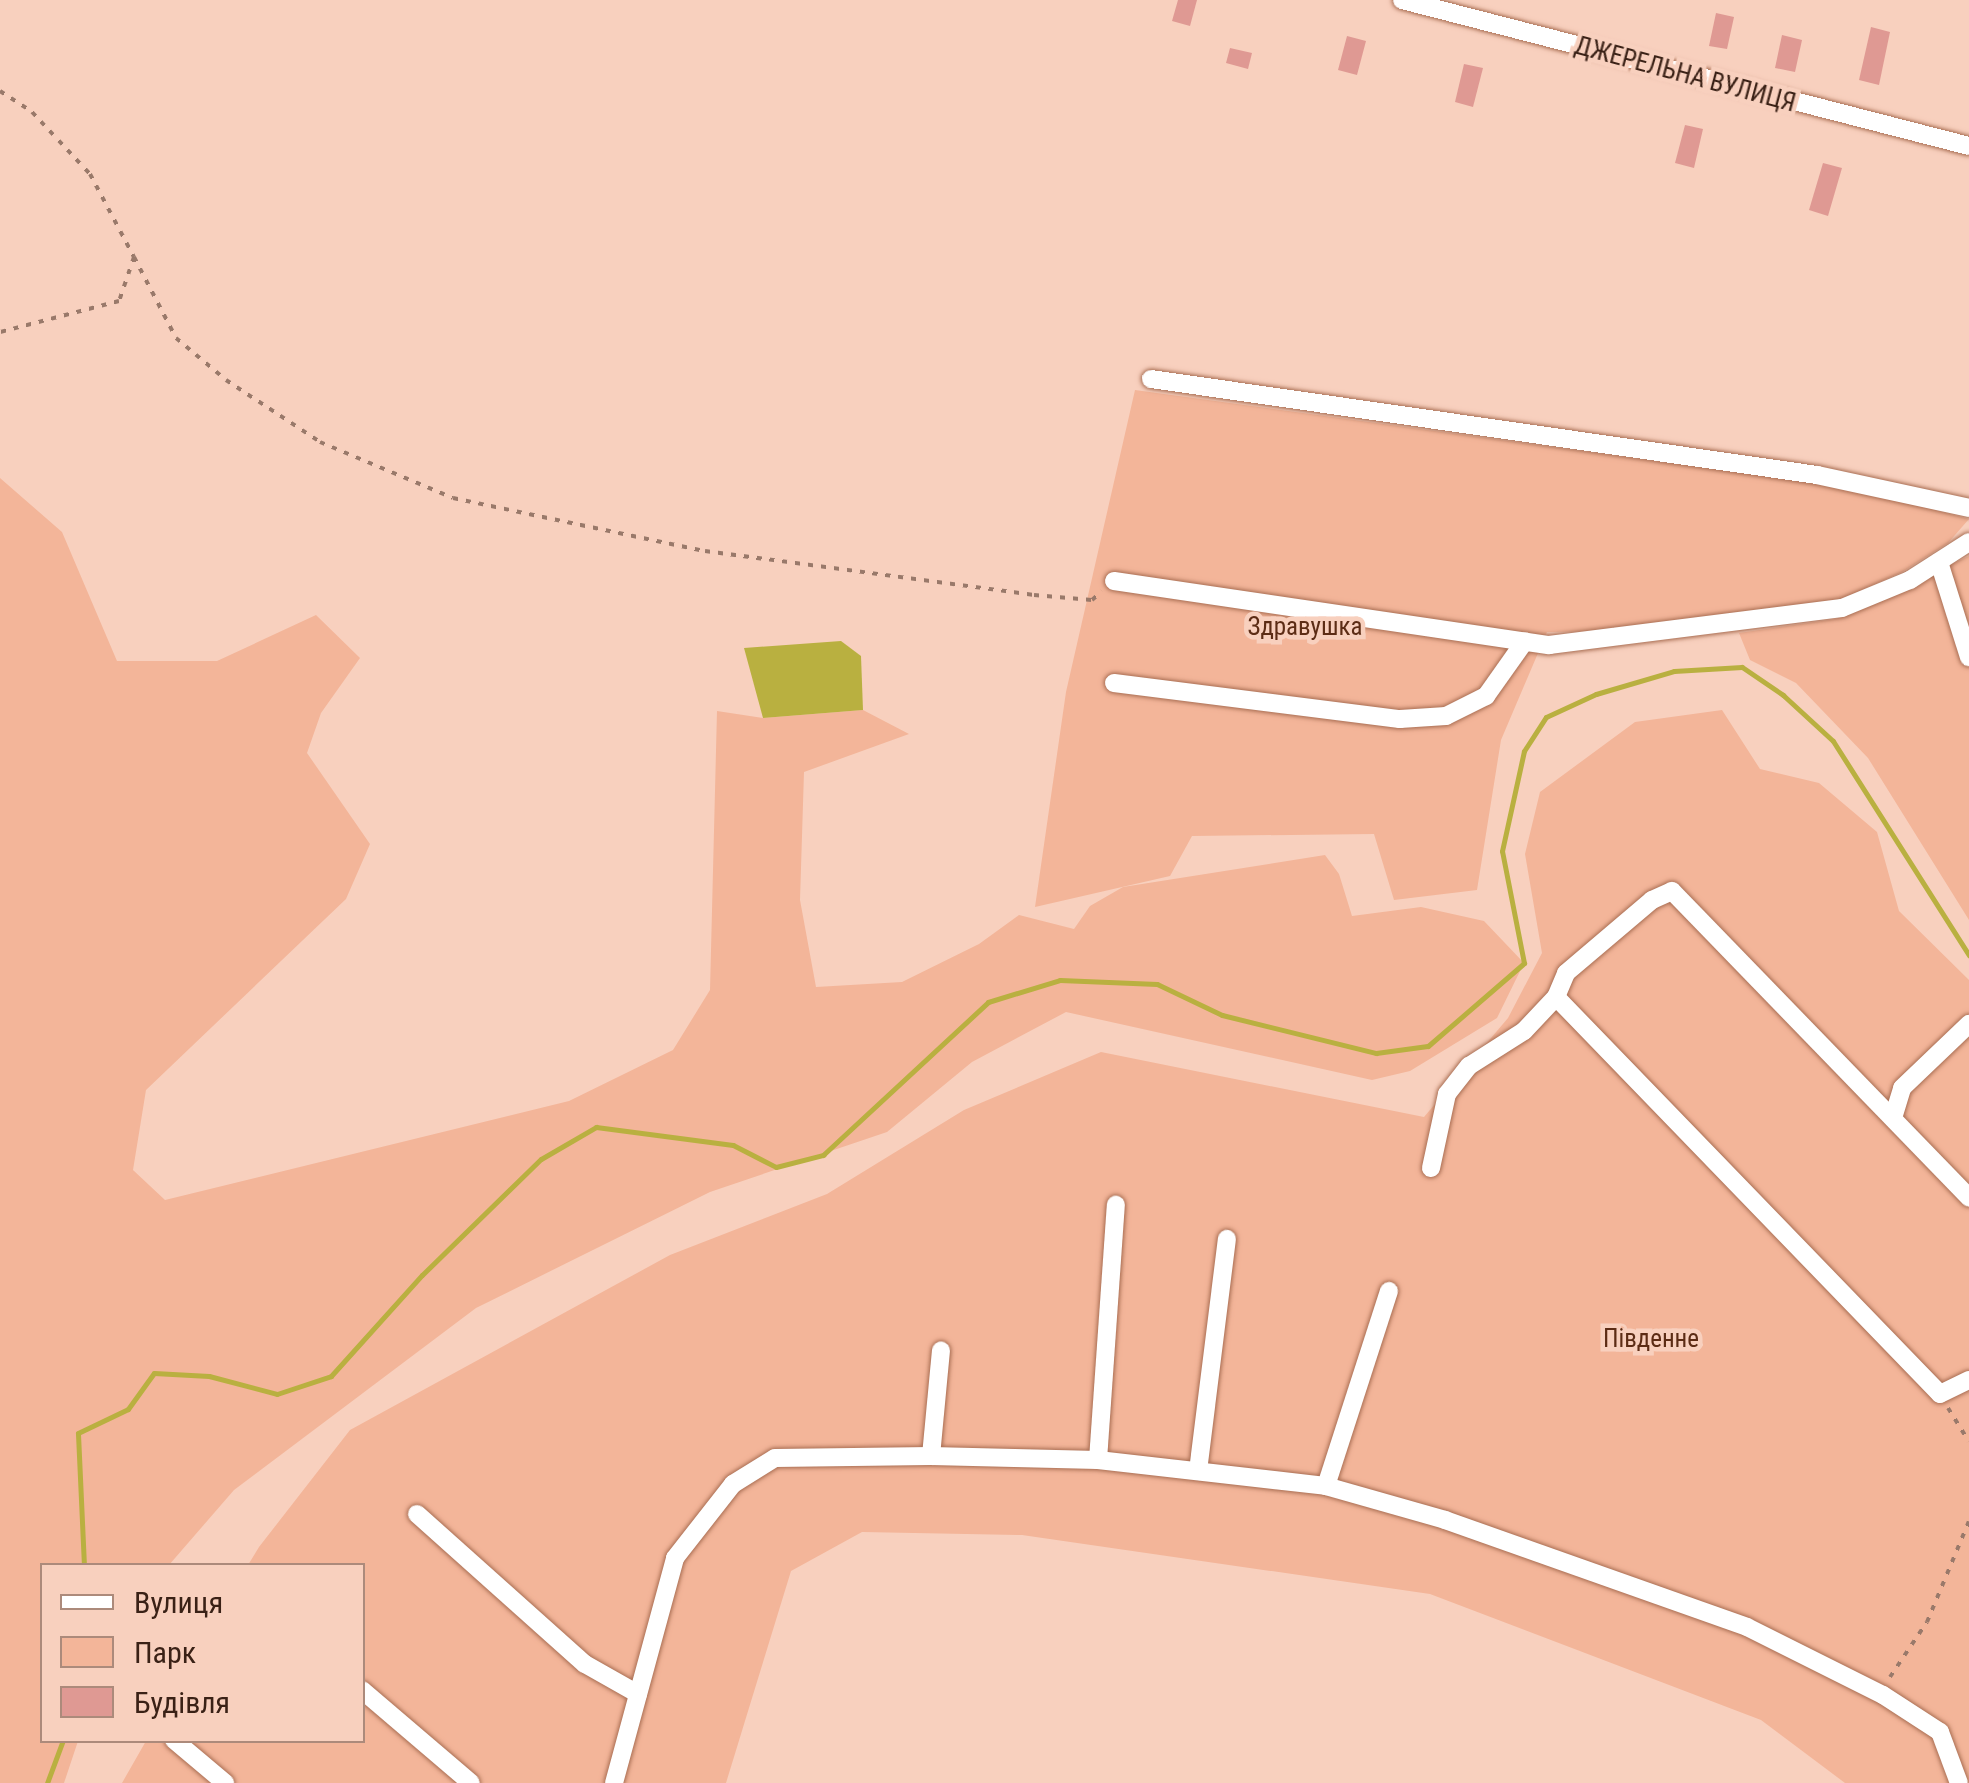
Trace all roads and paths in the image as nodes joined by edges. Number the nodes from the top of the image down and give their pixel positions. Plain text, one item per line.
1 (1402, 0) edge
2 (0, 91) edge
3 (1969, 146) edge
4 (134, 257) junction
5 (0, 332) edge
6 (1152, 379) dead end
7 (1969, 508) edge
8 (1969, 542) edge
9 (1940, 562) junction
10 (1114, 581) joint
11 (1525, 641) junction
12 (1969, 657) edge
13 (1114, 683) dead end
14 (1556, 997) junction
15 (1969, 1024) edge
16 (1894, 1118) junction
17 (1432, 1168) dead end
18 (1969, 1198) edge
19 (1116, 1205) dead end
20 (1226, 1239) dead end
21 (1389, 1291) dead end
22 (941, 1350) dead end
23 (1969, 1380) edge
24 (1940, 1394) junction
25 (1969, 1441) edge
26 (931, 1456) junction
27 (1098, 1460) junction
28 (1198, 1471) junction
29 (1326, 1486) junction
30 (417, 1514) dead end
31 (1969, 1520) edge
32 (365, 1693) edge
33 (638, 1694) junction
34 (1883, 1695) junction
35 (178, 1743) edge
36 (225, 1783) edge
37 (471, 1783) edge
38 (614, 1783) edge
39 (1960, 1783) edge

1 - 3 street, ДЖЕРЕЛЬНА ВУЛИЦЯ
2 - 4 path
4 - 5 path
4 - 10 path
6 - 7 street
8 - 9 street
9 - 11 street
9 - 12 street
10 - 11 street
11 - 13 street
14 - 16 street
14 - 17 street
14 - 24 street
15 - 16 street
16 - 18 street
19 - 27 street
20 - 28 street
21 - 29 street
22 - 26 street
23 - 24 street
24 - 25 path
26 - 27 street
26 - 33 street
27 - 28 street
28 - 29 street
29 - 34 street
30 - 33 street
31 - 34 path
32 - 37 street
33 - 38 street
34 - 39 street
35 - 36 street

